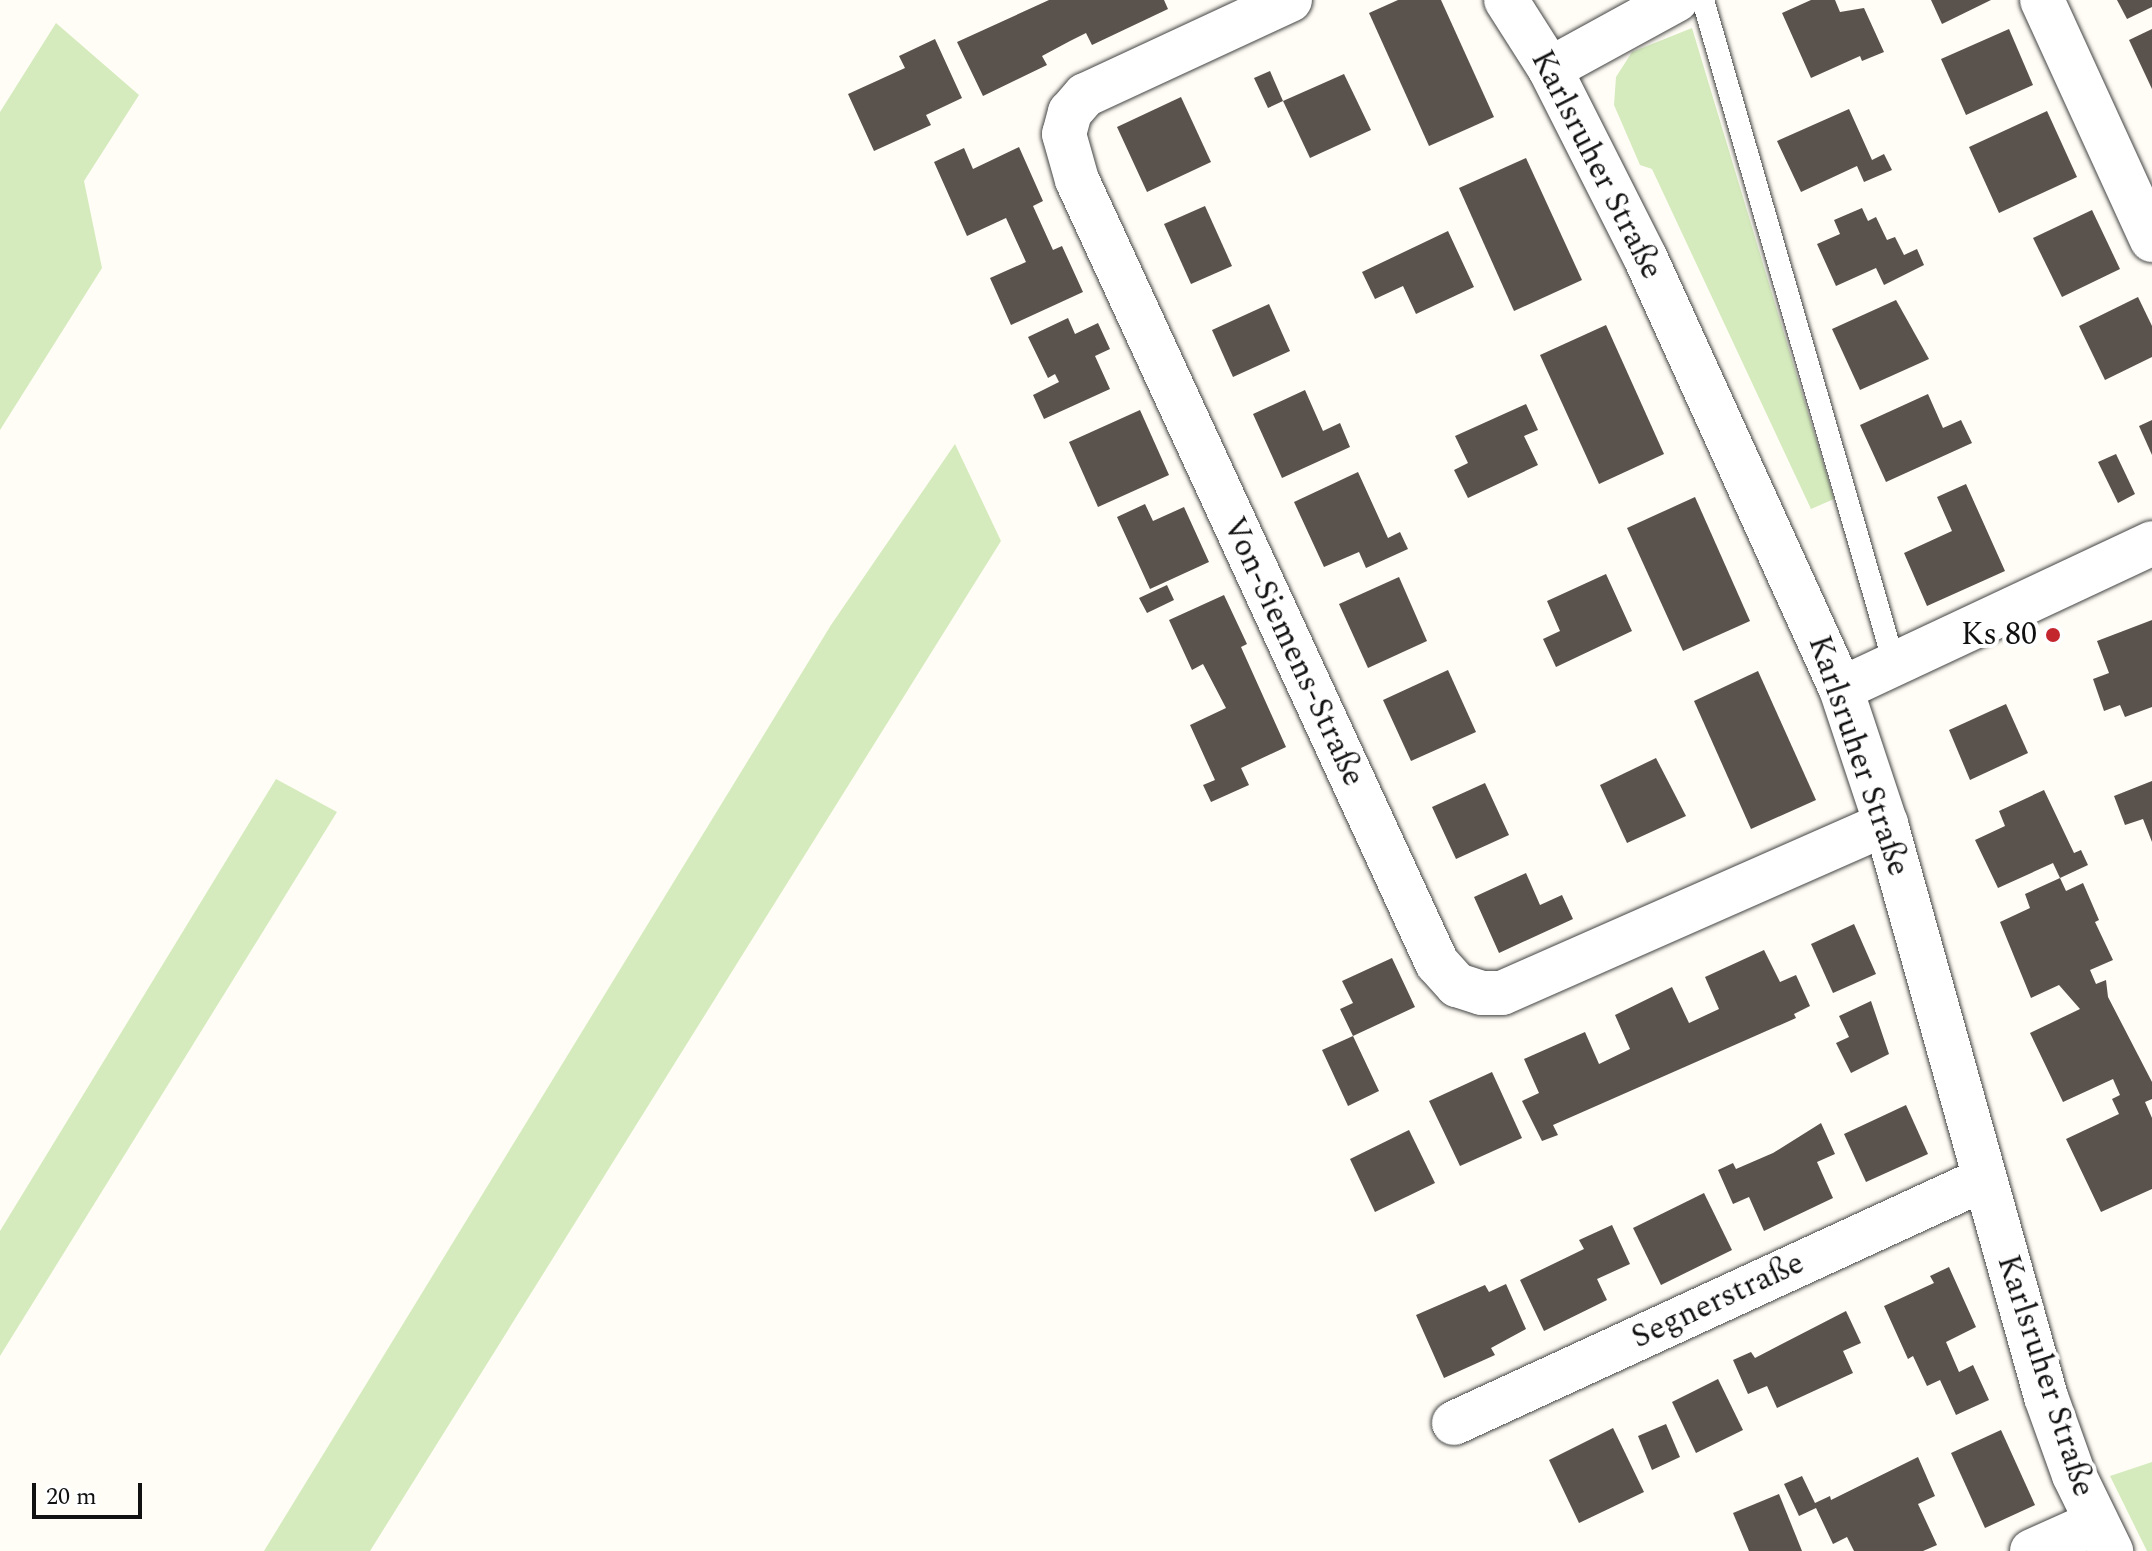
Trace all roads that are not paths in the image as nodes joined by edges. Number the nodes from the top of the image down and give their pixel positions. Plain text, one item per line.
1 (1290, 0) edge
2 (1506, 0) edge
3 (1676, 0) edge
4 (1703, 0) edge
5 (2042, 0) edge
6 (1550, 69) junction
7 (2152, 240) edge
8 (2152, 543) edge
9 (1894, 663) junction
10 (1841, 689) junction
11 (1886, 824) junction
12 (1982, 1180) junction
13 (1454, 1423) dead end
14 (2103, 1537) edge
15 (2032, 1551) edge

1 - 11 street, Von-Siemens-Straße
2 - 6 street, Karlsruher Straße
3 - 6 street
4 - 9 lane
5 - 7 street
6 - 10 street, Karlsruher Straße
8 - 9 street
9 - 10 street
10 - 11 street, Karlsruher Straße
11 - 12 street, Karlsruher Straße
12 - 13 street, Segnerstraße
12 - 14 street, Karlsruher Straße
14 - 15 street

